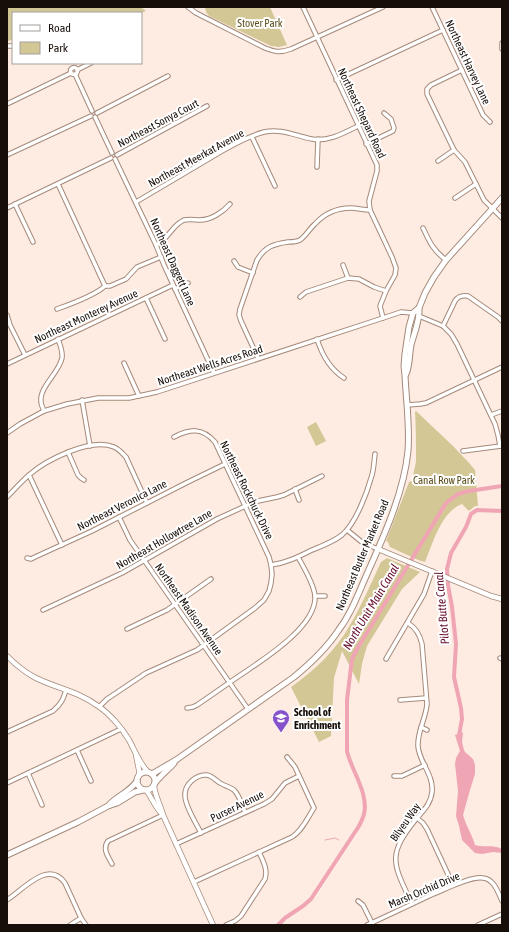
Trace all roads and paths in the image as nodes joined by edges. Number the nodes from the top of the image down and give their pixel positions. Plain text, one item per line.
1 (188, 7) edge
2 (302, 7) edge
3 (383, 7) edge
4 (432, 7) edge
5 (443, 30) junction
6 (317, 38) junction
7 (502, 43) edge
8 (502, 49) edge
9 (70, 64) edge
10 (89, 64) edge
11 (72, 68) junction
12 (77, 70) junction
13 (462, 70) junction
14 (73, 74) junction
15 (168, 76) dead end
16 (336, 80) junction
17 (7, 104) edge
18 (207, 106) dead end
19 (92, 111) junction
20 (97, 113) junction
21 (384, 113) dead end
22 (93, 116) junction
23 (490, 122) dead end
24 (358, 126) junction
25 (252, 137) junction
26 (318, 139) junction
27 (366, 144) junction
28 (454, 150) junction
29 (112, 153) junction
30 (7, 155) edge
31 (117, 155) junction
32 (113, 158) junction
33 (438, 161) dead end
34 (317, 167) dead end
35 (58, 184) junction
36 (476, 184) junction
37 (275, 186) dead end
38 (455, 198) dead end
39 (502, 198) edge
40 (136, 202) junction
41 (14, 204) junction
42 (230, 204) dead end
43 (7, 208) edge
44 (493, 208) junction
45 (370, 210) junction
46 (502, 218) edge
47 (423, 228) dead end
48 (32, 242) dead end
49 (156, 245) junction
50 (161, 257) junction
51 (446, 260) junction
52 (234, 261) dead end
53 (343, 265) dead end
54 (253, 273) junction
55 (348, 278) junction
56 (188, 283) dead end
57 (105, 286) junction
58 (174, 287) junction
59 (386, 291) junction
60 (300, 297) dead end
61 (146, 298) junction
62 (419, 308) junction
63 (57, 310) dead end
64 (413, 313) junction
65 (7, 315) edge
66 (419, 316) junction
67 (383, 318) junction
68 (502, 321) edge
69 (443, 326) junction
70 (58, 339) junction
71 (166, 339) dead end
72 (317, 339) junction
73 (24, 355) junction
74 (258, 358) junction
75 (124, 363) dead end
76 (7, 364) edge
77 (502, 367) edge
78 (406, 372) junction
79 (214, 373) junction
80 (344, 378) dead end
81 (474, 380) junction
82 (139, 396) junction
83 (82, 400) junction
84 (407, 405) junction
85 (44, 411) junction
86 (502, 411) edge
87 (491, 415) junction
88 (7, 433) edge
89 (174, 437) dead end
90 (90, 446) junction
91 (501, 446) edge
92 (68, 452) junction
93 (463, 452) dead end
94 (376, 454) dead end
95 (225, 464) junction
96 (29, 475) junction
97 (322, 476) dead end
98 (84, 480) dead end
99 (295, 489) junction
100 (7, 498) edge
101 (299, 500) dead end
102 (147, 503) junction
103 (245, 506) junction
104 (119, 517) junction
105 (347, 530) junction
106 (62, 545) junction
107 (378, 549) junction
108 (298, 557) junction
109 (27, 558) dead end
110 (144, 560) junction
111 (271, 565) junction
112 (432, 571) junction
113 (211, 579) dead end
114 (315, 596) junction
115 (325, 596) dead end
116 (502, 599) edge
117 (175, 604) junction
118 (43, 610) dead end
119 (408, 623) junction
120 (127, 629) dead end
121 (203, 645) junction
122 (7, 656) edge
123 (386, 659) dead end
124 (230, 682) junction
125 (66, 690) junction
126 (426, 698) junction
127 (400, 700) dead end
128 (100, 706) junction
129 (187, 708) dead end
130 (248, 709) junction
131 (421, 727) junction
132 (121, 729) junction
133 (428, 730) dead end
134 (7, 731) edge
135 (77, 750) junction
136 (136, 755) junction
137 (287, 757) dead end
138 (176, 760) junction
139 (425, 765) junction
140 (28, 773) junction
141 (150, 773) junction
142 (139, 776) junction
143 (299, 776) junction
144 (394, 776) dead end
145 (92, 781) dead end
146 (137, 781) junction
147 (7, 783) edge
148 (155, 784) junction
149 (145, 790) junction
150 (42, 804) dead end
151 (108, 806) junction
152 (245, 812) junction
153 (163, 815) junction
154 (417, 818) junction
155 (201, 833) junction
156 (176, 844) junction
157 (259, 852) junction
158 (7, 854) edge
159 (112, 864) dead end
160 (194, 882) junction
161 (453, 885) junction
162 (7, 900) edge
163 (358, 901) dead end
164 (502, 901) edge
165 (412, 904) junction
166 (502, 914) edge
167 (82, 918) junction
168 (373, 924) edge
169 (70, 925) edge
170 (86, 925) edge
171 (214, 925) edge
172 (226, 925) edge
173 (367, 925) edge
174 (478, 925) edge

1 - 6 street
2 - 6 street, Northeast Shepard Road
3 - 6 street
4 - 5 street, Northeast Harvey Lane
5 - 13 street, Northeast Harvey Lane
5 - 16 street
6 - 16 street, Northeast Shepard Road
7 - 8 street
9 - 11 street
10 - 12 street
11 - 12 street
11 - 14 street
12 - 14 street
13 - 23 street, Northeast Harvey Lane
13 - 28 street
14 - 17 street
14 - 19 street
15 - 20 street
16 - 24 street, Northeast Shepard Road
18 - 31 street, Northeast Sonya Court
19 - 20 street
19 - 22 street
20 - 22 street
21 - 27 street
22 - 29 street
22 - 30 street
24 - 26 street, Northeast Meerkat Avenue
24 - 27 street, Northeast Shepard Road
25 - 26 street, Northeast Meerkat Avenue
25 - 37 street
25 - 40 street, Northeast Meerkat Avenue
26 - 34 street
27 - 45 street, Northeast Shepard Road
28 - 33 street
28 - 36 street
29 - 31 street
29 - 32 street
31 - 32 street
32 - 35 street
32 - 40 street, Northeast Daggett Lane
35 - 41 street
35 - 57 street
36 - 38 street
36 - 44 street
39 - 44 main road, Northeast Butler Market Road
40 - 49 street, Northeast Daggett Lane
41 - 43 street
41 - 48 street
42 - 49 street
44 - 46 street
44 - 51 main road, Northeast Butler Market Road
45 - 54 street
45 - 59 street
47 - 51 street
49 - 50 street, Northeast Daggett Lane
50 - 57 street
50 - 58 street, Northeast Daggett Lane
51 - 62 main road, Northeast Butler Market Road
52 - 54 street
53 - 55 street
54 - 74 street
55 - 59 street
55 - 60 street
56 - 58 street, Northeast Monterey Avenue
57 - 63 street
58 - 61 street, Northeast Monterey Avenue
58 - 79 street, Northeast Daggett Lane
59 - 67 street
61 - 70 street, Northeast Monterey Avenue
61 - 71 street
62 - 64 main road, Northeast Butler Market Road
62 - 66 main road, Northeast Butler Market Road
64 - 66 street
64 - 67 street, Northeast Wells Acres Road
64 - 78 main road, Northeast Butler Market Road
65 - 73 street
66 - 69 street
66 - 78 main road, Northeast Butler Market Road
67 - 72 street, Northeast Wells Acres Road
68 - 69 street
69 - 81 street
70 - 73 street, Northeast Monterey Avenue
70 - 85 street
72 - 74 street, Northeast Wells Acres Road
72 - 80 street
73 - 76 street, Northeast Monterey Avenue
74 - 79 street, Northeast Wells Acres Road
75 - 82 street
77 - 81 street
78 - 84 main road, Northeast Butler Market Road
79 - 82 street, Northeast Wells Acres Road
81 - 84 street
81 - 87 street
82 - 83 street, Northeast Wells Acres Road
83 - 85 street, Northeast Wells Acres Road
83 - 90 street
84 - 107 main road, Northeast Butler Market Road
85 - 88 street, Northeast Wells Acres Road
86 - 87 street
87 - 91 street
89 - 95 street, Northeast Rockchuck Drive
90 - 92 street
90 - 102 street
91 - 93 street
92 - 96 street
92 - 98 street
94 - 105 street
95 - 102 street, Northeast Veronica Lane
95 - 103 street, Northeast Rockchuck Drive
96 - 100 street
96 - 106 street
97 - 99 street, Northeast Hollowtree Lane
99 - 101 street
99 - 103 street, Northeast Hollowtree Lane
102 - 104 street, Northeast Veronica Lane
103 - 110 street, Northeast Hollowtree Lane
103 - 111 street, Northeast Rockchuck Drive
104 - 106 street, Northeast Veronica Lane
104 - 110 street, Northeast Madison Avenue
105 - 107 street
105 - 108 street
106 - 109 street, Northeast Veronica Lane
107 - 112 street
107 - 130 main road, Northeast Butler Market Road
108 - 111 street
108 - 114 street
110 - 117 street, Northeast Madison Avenue
110 - 118 street, Northeast Hollowtree Lane
111 - 121 street
112 - 116 street
112 - 119 street
113 - 117 street
114 - 115 street
114 - 124 street
117 - 120 street
117 - 121 street, Northeast Madison Avenue
119 - 123 street
119 - 126 street, Bilyeu Way
121 - 124 street, Northeast Madison Avenue
121 - 128 street
122 - 125 street
124 - 129 street
124 - 130 street, Northeast Madison Avenue
125 - 128 street
125 - 134 street
126 - 127 street
126 - 131 street, Bilyeu Way
128 - 132 street
130 - 138 main road, Northeast Butler Market Road
131 - 133 street
131 - 139 street, Bilyeu Way
132 - 135 street
132 - 136 street
135 - 140 street
135 - 145 street
136 - 141 street
136 - 142 street
137 - 143 street
138 - 141 main road, Northeast Butler Market Road
138 - 148 main road, Northeast Butler Market Road
139 - 144 street
139 - 154 street, Bilyeu Way
140 - 147 street
140 - 150 street
141 - 142 main road
141 - 148 main road
142 - 146 main road
143 - 152 street, Purser Avenue
143 - 157 street
146 - 149 main road
146 - 151 main road
148 - 149 main road
148 - 153 street
149 - 151 main road
149 - 153 street
151 - 158 main road
152 - 155 street, Purser Avenue
152 - 155 street
153 - 156 street
153 - 159 street
154 - 161 street
154 - 165 street, Bilyeu Way
155 - 156 street, Purser Avenue
156 - 160 street
157 - 160 street
157 - 172 street
160 - 171 street
161 - 164 street, Marsh Orchid Drive
161 - 165 street, Marsh Orchid Drive
162 - 167 street
163 - 168 street
165 - 168 street, Marsh Orchid Drive
166 - 174 street
167 - 169 street
167 - 170 street
168 - 173 street, Marsh Orchid Drive

